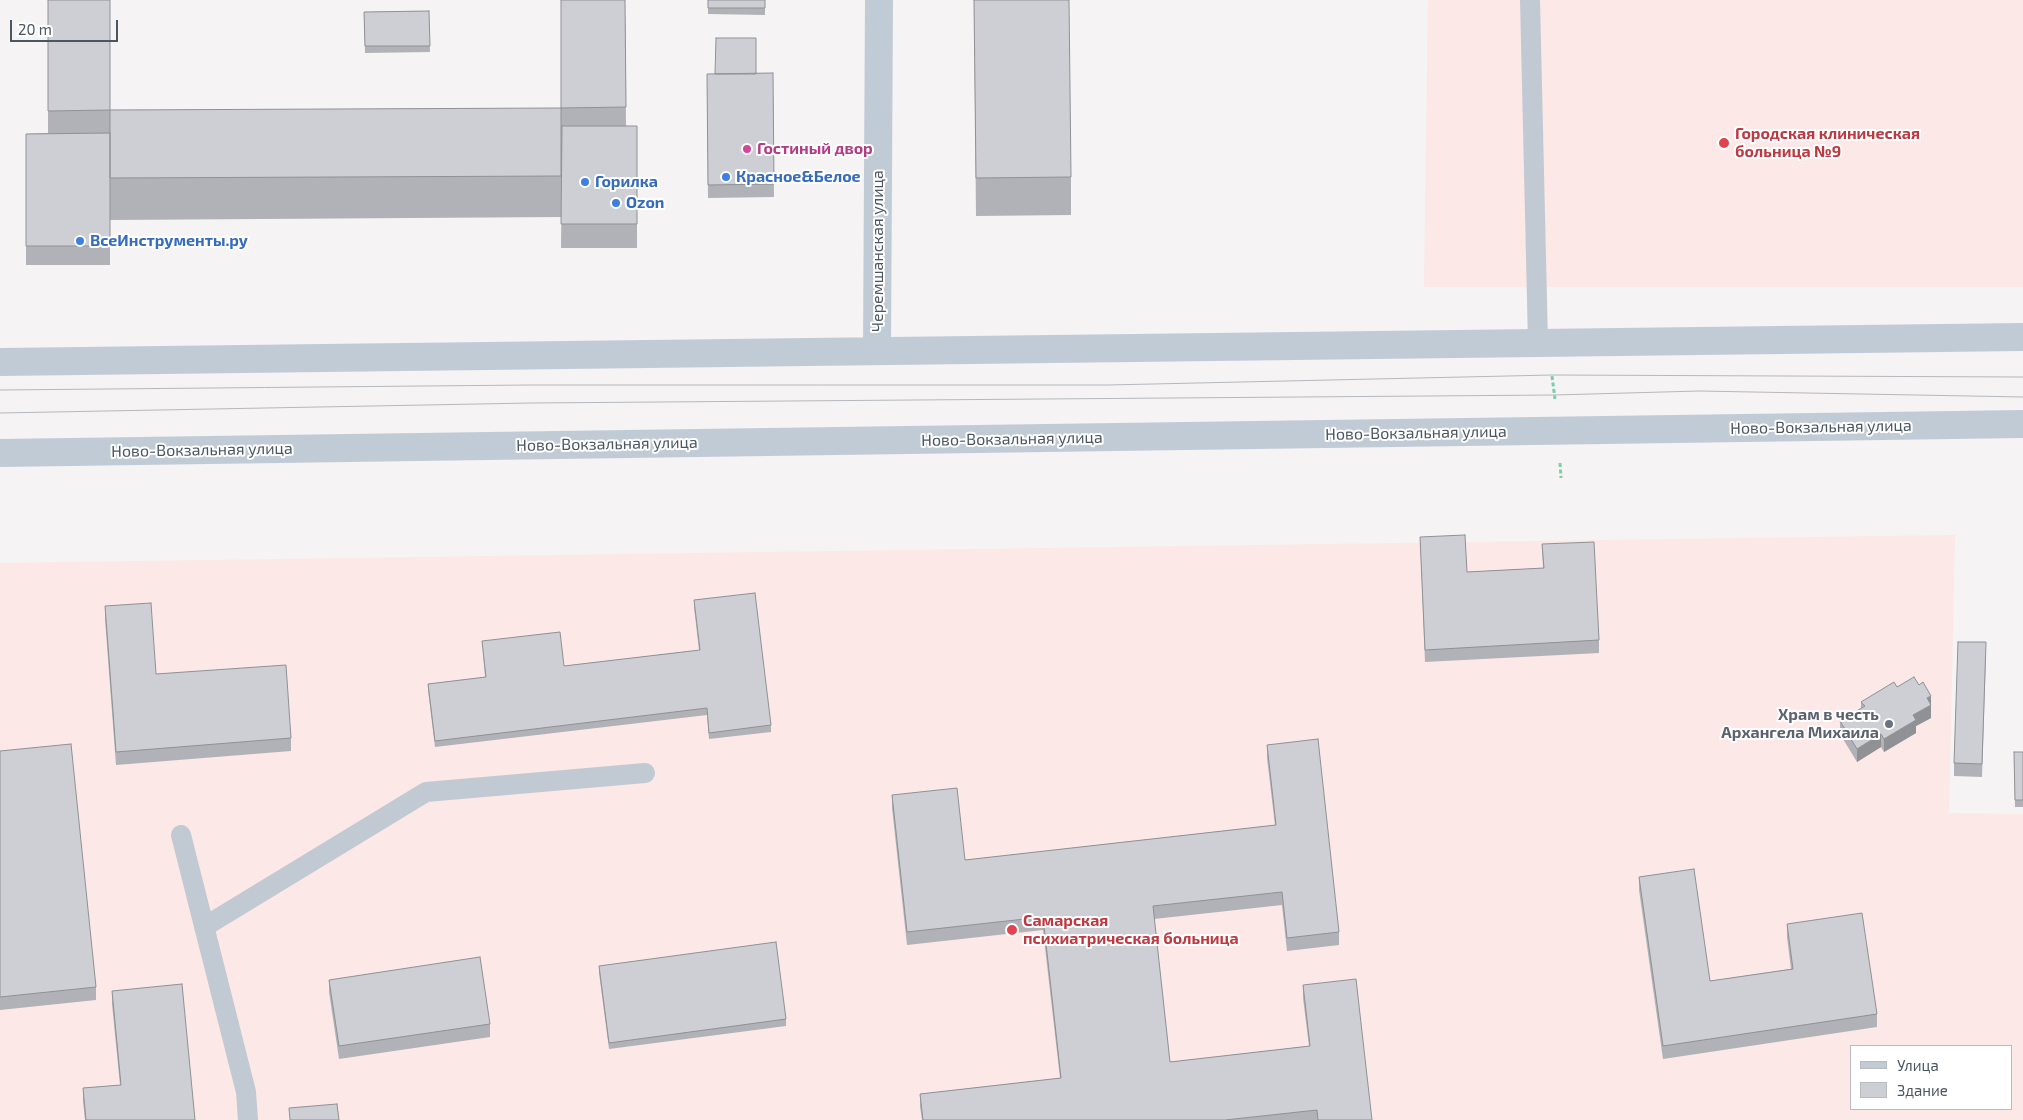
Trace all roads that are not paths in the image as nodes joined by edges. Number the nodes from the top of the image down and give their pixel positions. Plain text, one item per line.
1 (879, 0) edge
2 (1530, 0) edge
3 (2023, 337) edge
4 (1545, 343) junction
5 (877, 351) junction
6 (0, 362) edge
7 (2023, 424) edge
8 (0, 453) edge
9 (645, 773) dead end
10 (182, 835) dead end
11 (204, 927) junction
12 (248, 1120) edge

1 - 5 main road, Черемшанская улица
2 - 4 lane
3 - 4 main road
4 - 5 main road
5 - 6 main road
7 - 8 main road, Ново-Вокзальная улица
9 - 11 lane
10 - 11 lane
11 - 12 lane

